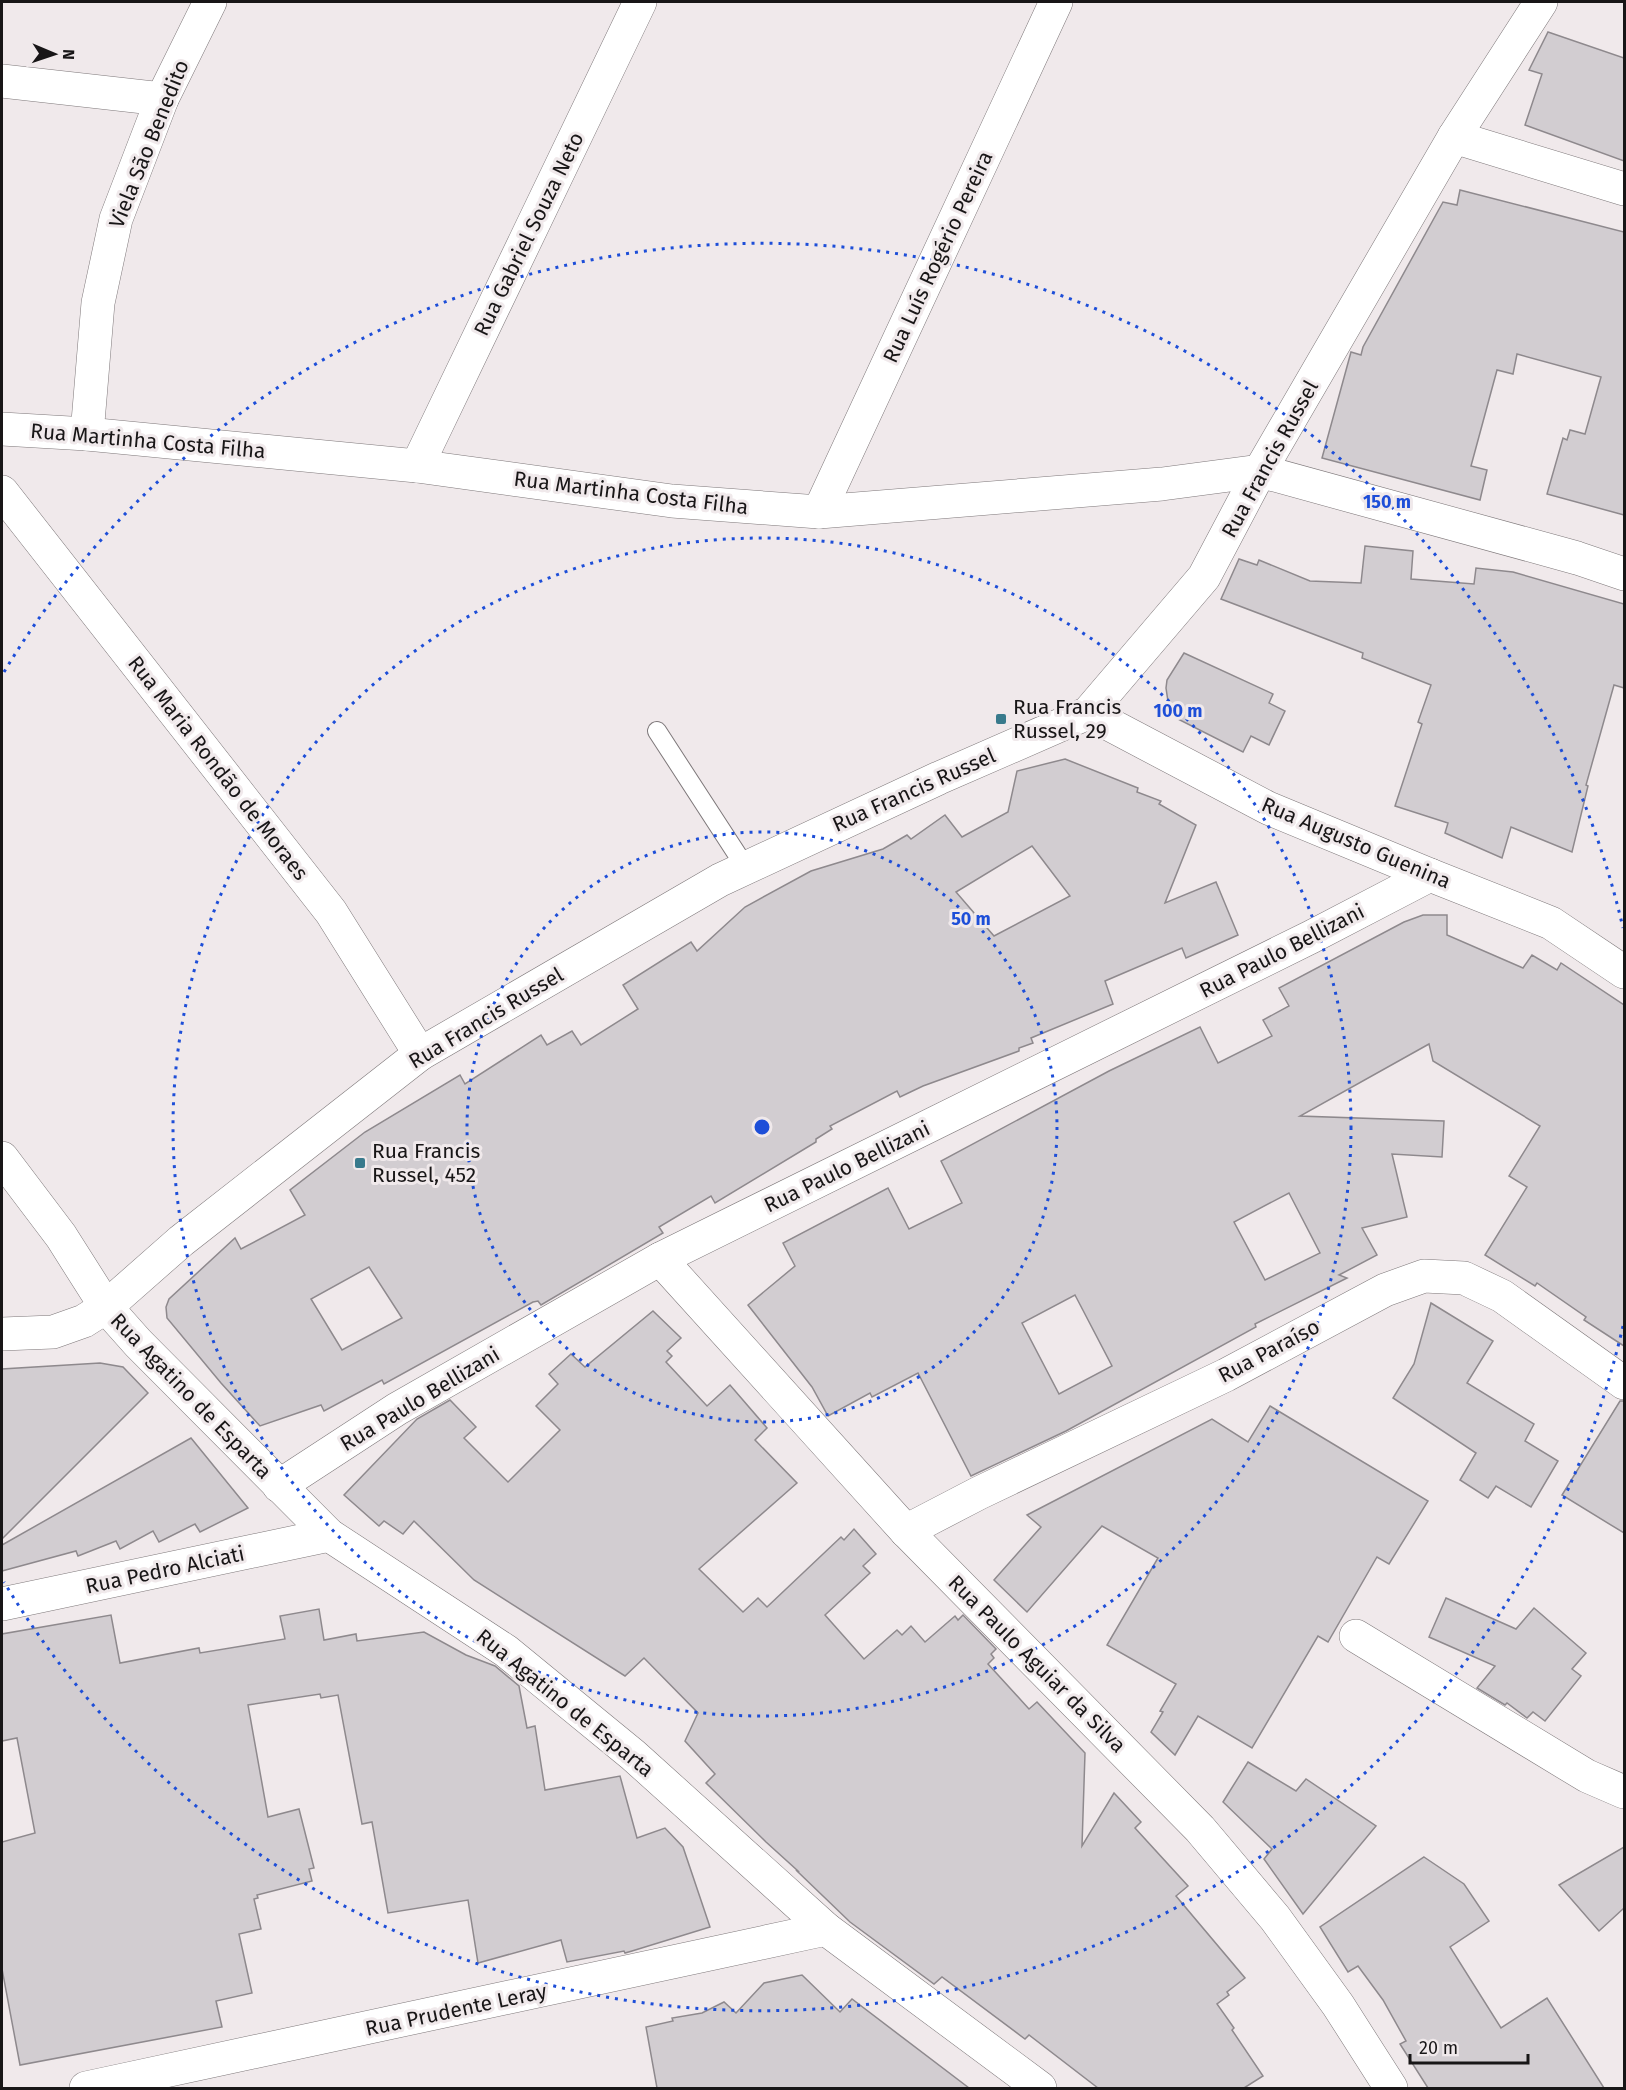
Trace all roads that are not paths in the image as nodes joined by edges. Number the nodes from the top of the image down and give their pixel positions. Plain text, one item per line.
1 (210, 2) edge
2 (640, 2) edge
3 (1056, 2) edge
4 (1541, 2) edge
5 (2, 81) edge
6 (162, 99) junction
7 (1454, 137) junction
8 (1624, 189) edge
9 (2, 429) edge
10 (87, 434) junction
11 (417, 466) junction
12 (1260, 471) junction
13 (2, 492) edge
14 (819, 512) junction
15 (1624, 574) edge
16 (1088, 713) junction
17 (657, 731) dead end
18 (746, 868) junction
19 (1430, 875) junction
20 (1624, 972) edge
21 (420, 1054) junction
22 (2, 1158) edge
23 (660, 1259) junction
24 (106, 1307) junction
25 (2, 1334) edge
26 (1624, 1383) edge
27 (279, 1486) junction
28 (906, 1531) junction
29 (329, 1535) junction
30 (2, 1604) edge
31 (1356, 1636) dead end
32 (1624, 1792) edge
33 (826, 1929) junction
34 (86, 2088) edge
35 (1040, 2088) edge
36 (1391, 2088) edge

1 - 6 street, Viela São Benedito
2 - 11 street, Rua Gabriel Souza Neto
3 - 14 street, Rua Luís Rogério Pereira
4 - 7 street, Rua Francis Russel
5 - 6 street
6 - 10 street, Viela São Benedito
7 - 8 street
7 - 12 street, Rua Francis Russel
9 - 10 street, Rua Martinha Costa Filha
10 - 11 street, Rua Martinha Costa Filha
11 - 14 street, Rua Martinha Costa Filha
12 - 14 street, Rua Martinha Costa Filha
12 - 15 street
12 - 16 street, Rua Francis Russel
13 - 21 street, Rua Maria Rondão de Moraes
16 - 18 street, Rua Francis Russel
16 - 19 street, Rua Augusto Guenina
17 - 18 lane
18 - 21 street, Rua Francis Russel
19 - 20 street, Rua Augusto Guenina
19 - 23 street, Rua Paulo Bellizani
21 - 24 street, Rua Francis Russel
22 - 24 street
23 - 27 street, Rua Paulo Bellizani
23 - 28 street, Rua Paulo Aguiar da Silva
24 - 25 street, Rua Agatino de Esparta
24 - 27 street, Rua Agatino de Esparta
26 - 28 street, Rua Paraíso
27 - 29 street, Rua Agatino de Esparta
28 - 36 street, Rua Paulo Aguiar da Silva
29 - 30 street, Rua Pedro Alciati
29 - 33 street, Rua Agatino de Esparta
31 - 32 street
33 - 34 street, Rua Prudente Leray
33 - 35 street, Rua Agatino de Esparta

